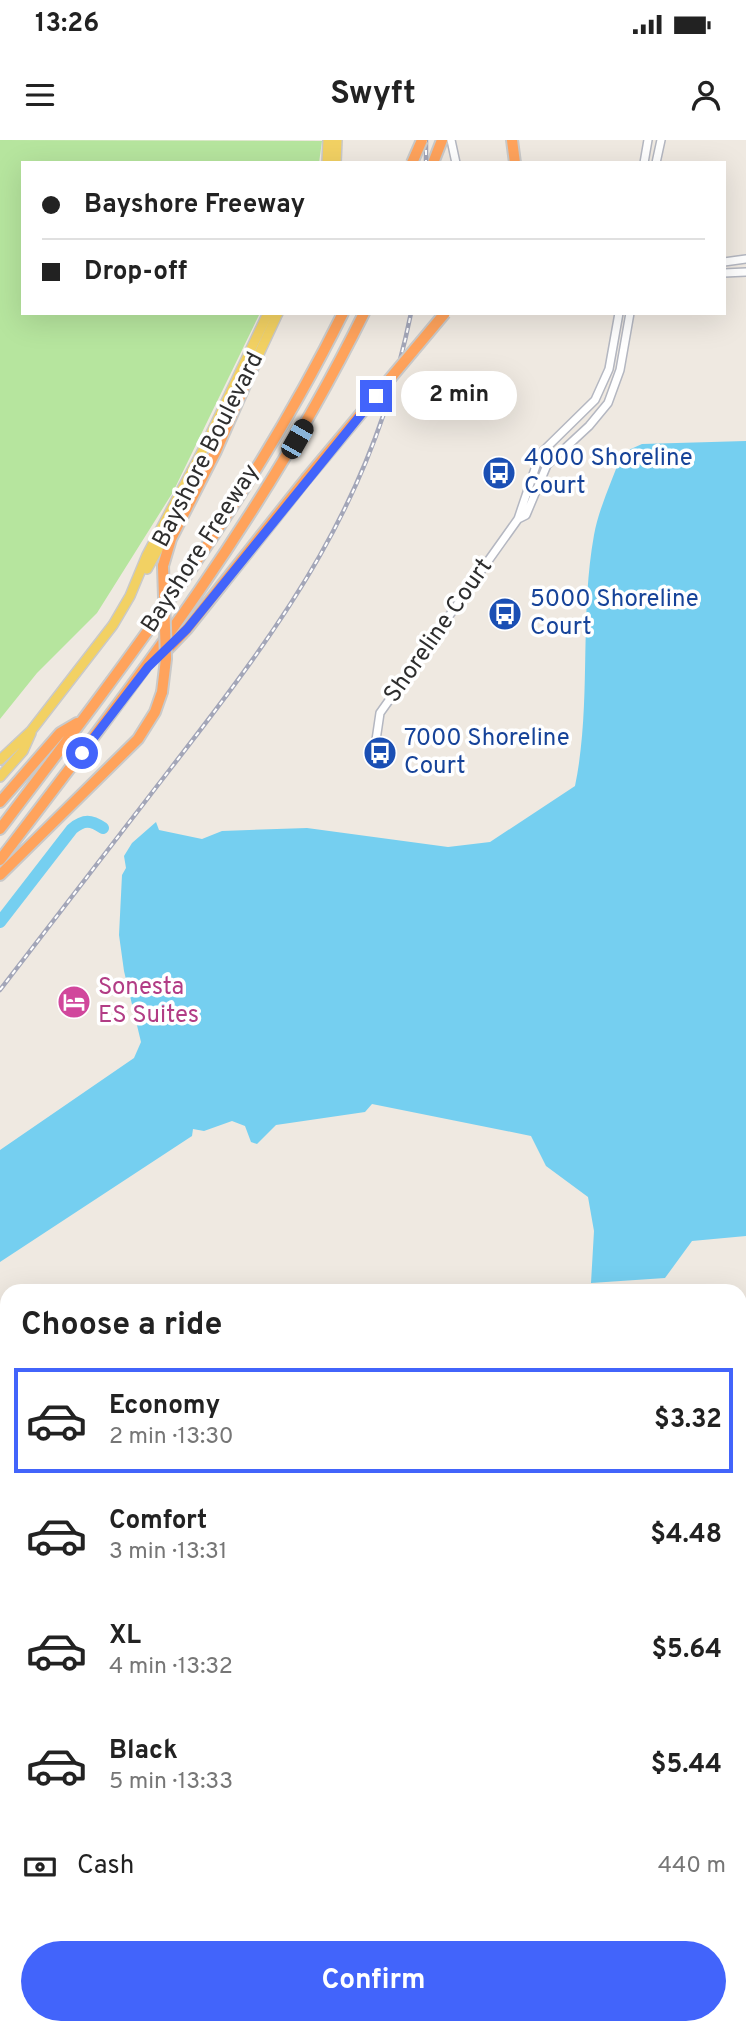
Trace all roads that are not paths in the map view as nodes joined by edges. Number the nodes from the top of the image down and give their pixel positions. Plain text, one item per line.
1 (328, 140) edge
2 (337, 140) edge
3 (422, 140) edge
4 (442, 140) edge
5 (451, 140) edge
6 (512, 140) edge
7 (648, 140) edge
8 (661, 140) edge
9 (327, 161) edge
10 (336, 161) edge
11 (413, 161) edge
12 (434, 161) edge
13 (456, 161) edge
14 (515, 161) edge
15 (644, 161) edge
16 (656, 161) edge
17 (746, 259) edge
18 (726, 262) edge
19 (746, 272) edge
20 (726, 273) edge
21 (267, 315) edge
22 (277, 315) edge
23 (342, 315) edge
24 (364, 315) edge
25 (443, 315) edge
26 (619, 315) edge
27 (630, 315) edge
28 (254, 365) junction
29 (518, 519) junction
30 (135, 585) junction
31 (148, 667) junction
32 (83, 720) junction
33 (32, 731) junction
34 (375, 747) dead end
35 (0, 760) edge
36 (0, 777) edge
37 (0, 802) edge
38 (0, 829) edge
39 (0, 860) edge
40 (0, 875) edge

1 - 9 main road
2 - 10 main road
3 - 11 highway, bridge
4 - 12 highway
5 - 13 street
6 - 14 highway
7 - 15 street
8 - 16 street
17 - 18 street
19 - 20 street
21 - 30 main road, Bayshore Boulevard
22 - 28 main road, Bayshore Boulevard
23 - 32 highway, Bayshore Freeway
24 - 31 highway, Bayshore Freeway
25 - 31 highway, bridge
26 - 29 street, Shoreline Court
27 - 29 street, Shoreline Court
28 - 30 main road, Bayshore Boulevard
28 - 40 highway, bridge
29 - 34 street, Shoreline Court
30 - 33 main road, Bayshore Boulevard
31 - 39 highway, Bayshore Freeway
32 - 37 highway
32 - 38 highway, Bayshore Freeway
33 - 35 main road, Bayshore Boulevard
33 - 36 main road, Bayshore Boulevard

